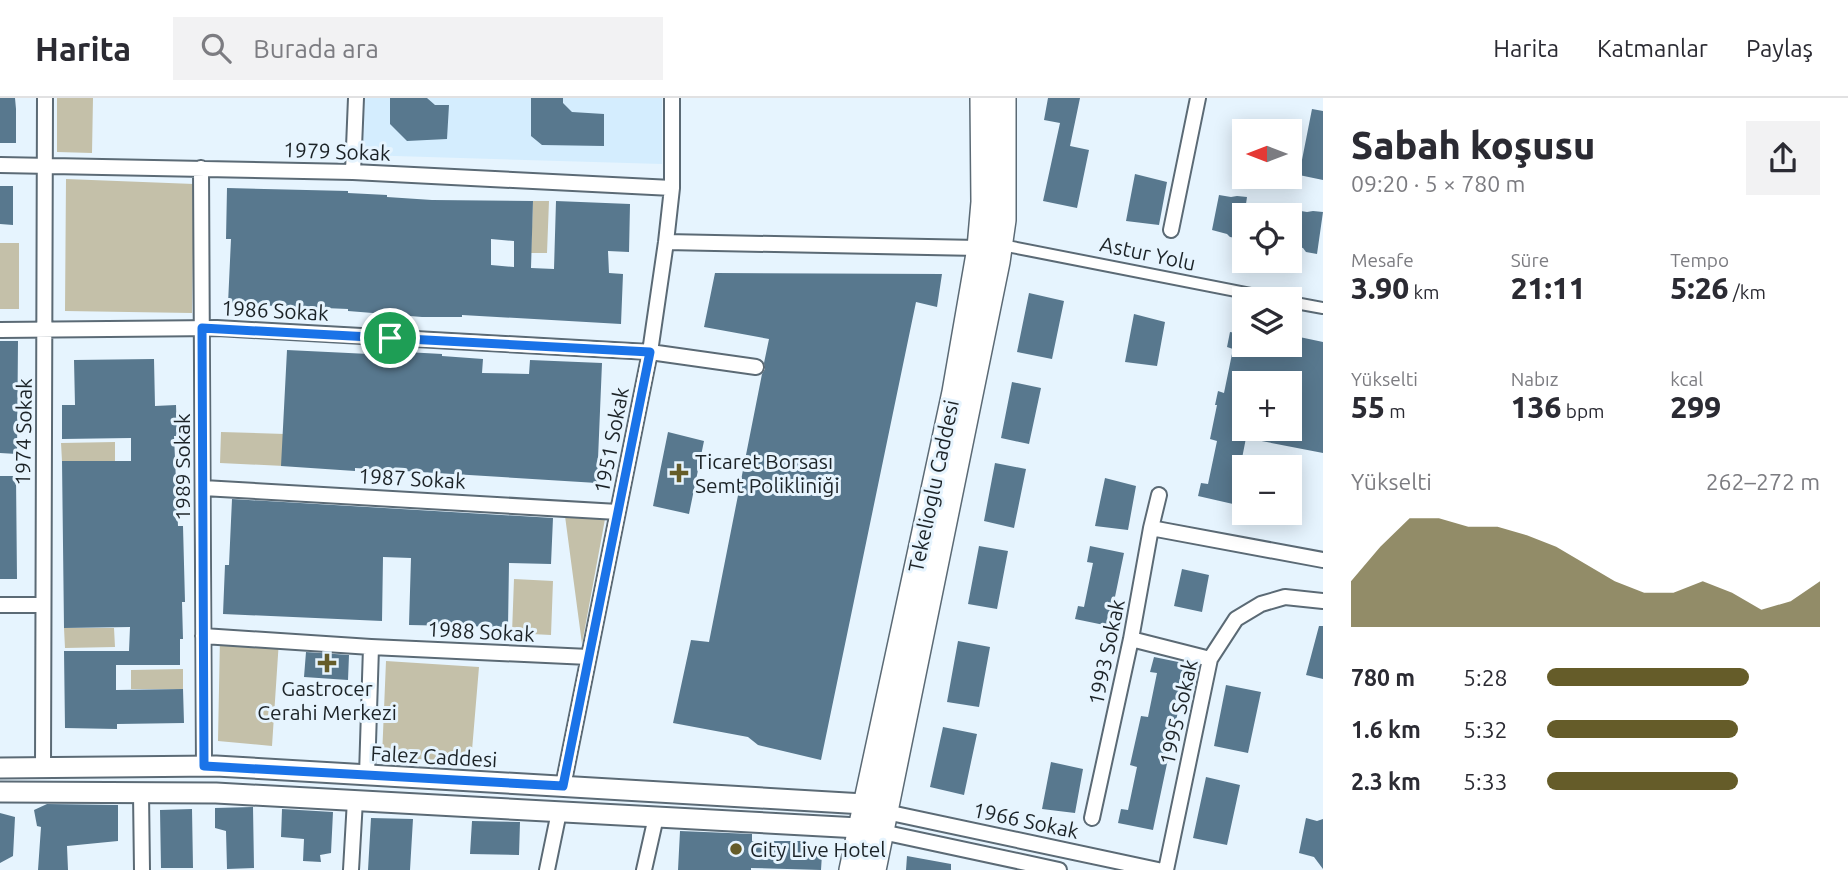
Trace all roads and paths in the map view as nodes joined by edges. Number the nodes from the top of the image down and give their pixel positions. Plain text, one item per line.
1 (46, 98) edge
2 (356, 98) edge
3 (672, 98) edge
4 (982, 98) edge
5 (1003, 98) edge
6 (1198, 98) edge
7 (0, 166) edge
8 (46, 166) junction
9 (201, 168) junction
10 (353, 172) junction
11 (672, 188) junction
12 (1171, 230) dead end
13 (666, 242) junction
14 (1012, 247) dead end
15 (979, 248) junction
16 (1232, 290) edge
17 (1302, 304) edge
18 (1323, 308) edge
19 (202, 328) junction
20 (0, 330) edge
21 (46, 330) junction
22 (650, 352) junction
23 (756, 367) dead end
24 (203, 488) junction
25 (1160, 495) dead end
26 (618, 512) junction
27 (1151, 528) junction
28 (1323, 560) edge
29 (1323, 601) edge
30 (42, 605) junction
31 (0, 606) edge
32 (203, 636) junction
33 (1131, 639) junction
34 (371, 647) junction
35 (589, 657) junction
36 (1210, 659) junction
37 (204, 766) junction
38 (43, 767) junction
39 (0, 768) edge
40 (367, 775) junction
41 (563, 786) junction
42 (0, 792) edge
43 (43, 792) junction
44 (142, 793) junction
45 (355, 800) junction
46 (864, 804) junction
47 (559, 812) junction
48 (656, 817) junction
49 (1092, 818) dead end
50 (876, 824) junction
51 (142, 870) edge
52 (351, 870) edge
53 (547, 870) edge
54 (644, 870) edge
55 (851, 870) edge
56 (874, 870) edge
57 (1059, 870) edge
58 (1158, 870) edge
59 (1166, 870) edge

1 - 8 street, 1974 Sokak
2 - 10 street
3 - 11 street, 1951 Sokak
4 - 15 main road, Tekelioglu Caddesi
5 - 50 main road, Tekelioglu Caddesi
6 - 12 street
7 - 8 street, 1979 Sokak
8 - 9 street, 1979 Sokak
8 - 21 street, 1974 Sokak
9 - 10 street, 1979 Sokak
9 - 19 street, 1989 Sokak
10 - 11 street, 1979 Sokak
11 - 13 street, 1951 Sokak
13 - 15 street
13 - 22 street, 1951 Sokak
14 - 16 street, Astur Yolu
15 - 46 main road, Tekelioglu Caddesi
17 - 18 street
19 - 21 street, 1986 Sokak
19 - 22 street, 1986 Sokak
19 - 24 street, 1989 Sokak
20 - 21 street, 1986 Sokak
21 - 30 street, 1974 Sokak
22 - 23 street, 1986 Sokak
22 - 26 street, 1951 Sokak
24 - 26 street, 1987 Sokak
24 - 32 street, 1989 Sokak
25 - 27 street, 1993 Sokak
26 - 35 street, 1951 Sokak
27 - 28 street
27 - 33 street, 1993 Sokak
29 - 36 street, 1995 Sokak
30 - 31 street
30 - 38 street, 1974 Sokak
32 - 34 street, 1988 Sokak
32 - 37 street, 1989 Sokak
33 - 36 street
33 - 49 street, 1993 Sokak
34 - 35 street, 1988 Sokak
34 - 40 street
35 - 41 street, 1951 Sokak
36 - 59 street, 1995 Sokak
37 - 38 street, Falez Caddesi
37 - 40 street, Falez Caddesi
38 - 39 street, Falez Caddesi
38 - 43 street
40 - 41 street, Falez Caddesi
41 - 46 street, Falez Caddesi
41 - 47 street
42 - 43 street
43 - 44 street
44 - 45 street
44 - 51 street
45 - 47 street
45 - 52 street
46 - 50 main road, Tekelioglu Caddesi
47 - 48 street
47 - 53 street
48 - 50 street
48 - 54 street
50 - 55 main road, Tekelioglu Caddesi
50 - 56 main road, Tekelioglu Caddesi
50 - 57 street, 1966 Sokak
50 - 58 street, 1966 Sokak

